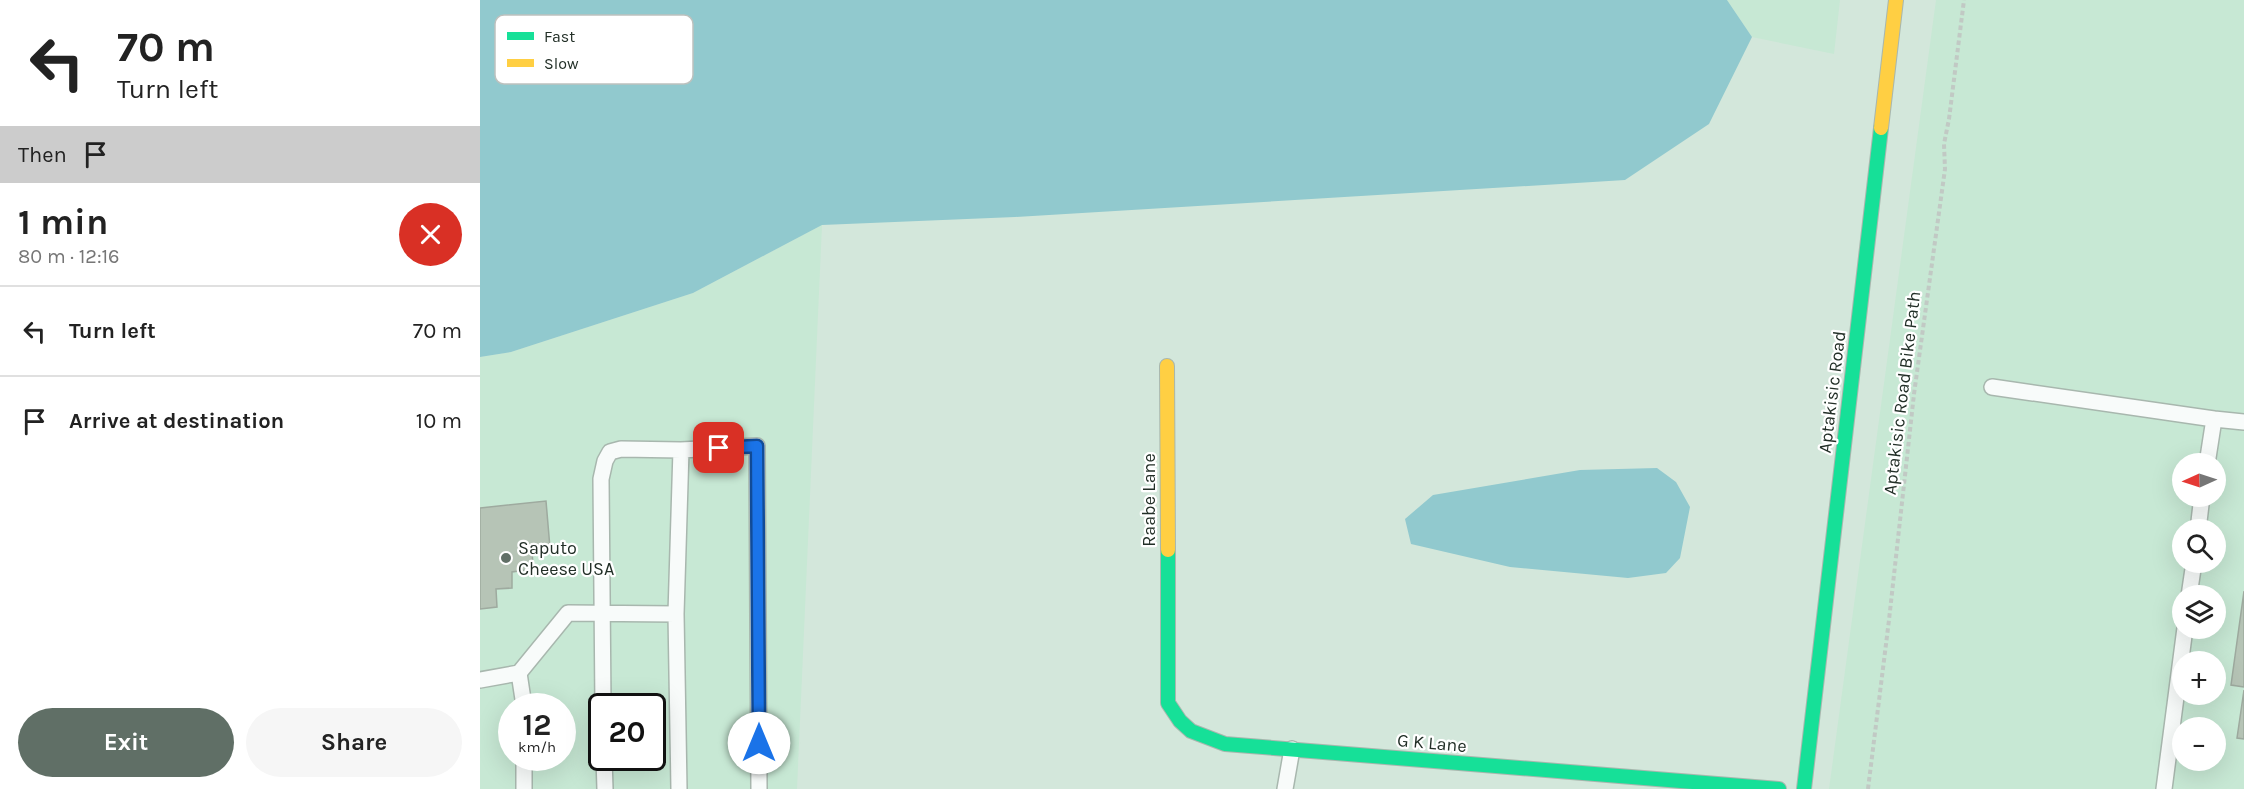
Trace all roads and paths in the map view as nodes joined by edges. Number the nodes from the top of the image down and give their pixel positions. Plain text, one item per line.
1 (1896, 0) edge
2 (1964, 0) edge
3 (1167, 366) dead end
4 (1992, 387) dead end
5 (2214, 419) junction
6 (2244, 422) edge
7 (681, 450) junction
8 (2209, 453) edge
9 (601, 614) junction
10 (676, 614) junction
11 (1168, 634) joint
12 (2184, 639) edge
13 (519, 673) junction
14 (480, 680) edge
15 (522, 693) edge
16 (603, 693) edge
17 (1292, 749) junction
18 (524, 771) edge
19 (604, 771) edge
20 (524, 789) edge
21 (605, 789) edge
22 (679, 789) edge
23 (759, 789) edge
24 (1285, 789) edge
25 (1779, 789) edge
26 (1804, 789) edge
27 (1868, 789) edge
28 (2164, 789) edge

1 - 26 street, Aptakisic Road
2 - 27 path, Aptakisic Road Bike Path
3 - 11 street, Raabe Lane
4 - 5 lane
5 - 6 lane
5 - 8 lane
7 - 9 lane
7 - 10 lane
7 - 23 lane
9 - 10 lane
9 - 13 lane
9 - 16 lane
10 - 22 lane
11 - 17 street, G K Lane
12 - 28 lane
13 - 14 lane
13 - 15 lane
17 - 24 lane
17 - 25 street, G K Lane
18 - 20 lane
19 - 21 lane

